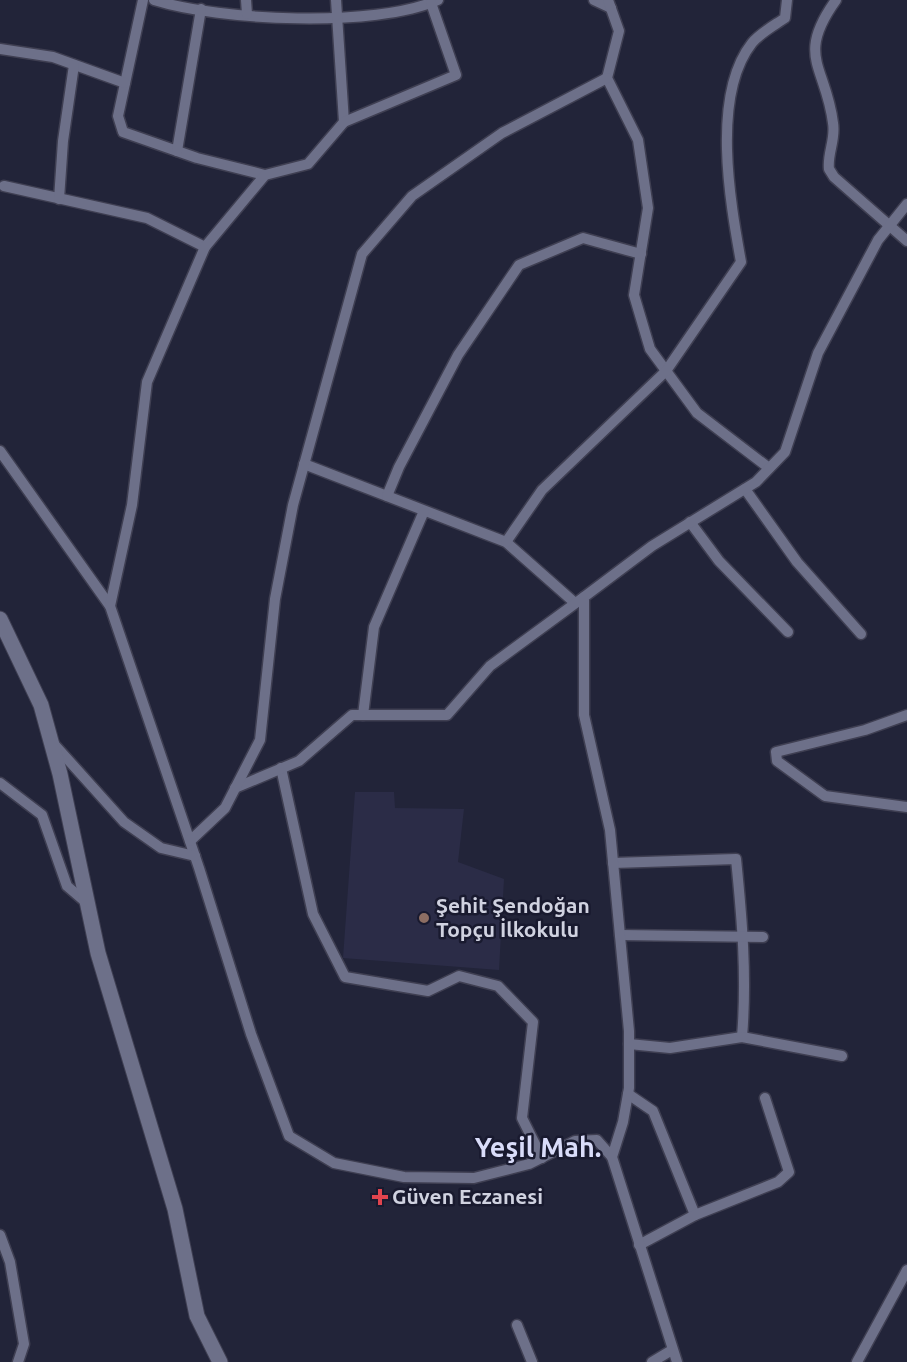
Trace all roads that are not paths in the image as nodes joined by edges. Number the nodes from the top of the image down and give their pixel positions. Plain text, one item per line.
1 (143, 0) edge
2 (154, 0) edge
3 (246, 0) edge
4 (336, 0) edge
5 (594, 0) edge
6 (787, 0) edge
7 (836, 0) edge
8 (434, 2) edge
9 (609, 4) edge
10 (201, 9) junction
11 (247, 14) junction
12 (337, 19) junction
13 (0, 49) edge
14 (75, 64) junction
15 (607, 78) junction
16 (125, 83) junction
17 (344, 122) junction
18 (177, 151) junction
19 (264, 175) junction
20 (4, 186) dead end
21 (59, 199) junction
22 (907, 204) edge
23 (889, 224) junction
24 (907, 241) edge
25 (206, 247) junction
26 (641, 254) junction
27 (666, 371) junction
28 (0, 450) edge
29 (304, 465) junction
30 (769, 468) junction
31 (745, 489) junction
32 (387, 496) junction
33 (424, 511) junction
34 (690, 522) junction
35 (506, 542) junction
36 (579, 600) junction
37 (110, 606) junction
38 (0, 620) edge
39 (788, 632) dead end
40 (861, 634) dead end
41 (363, 715) junction
42 (907, 715) edge
43 (51, 741) junction
44 (281, 768) junction
45 (0, 783) edge
46 (235, 788) junction
47 (907, 807) edge
48 (190, 841) junction
49 (195, 856) junction
50 (613, 863) junction
51 (88, 904) junction
52 (620, 935) junction
53 (743, 936) junction
54 (763, 937) dead end
55 (742, 1037) junction
56 (629, 1044) junction
57 (842, 1056) dead end
58 (628, 1094) junction
59 (765, 1098) dead end
60 (612, 1157) junction
61 (542, 1158) junction
62 (695, 1215) junction
63 (0, 1235) edge
64 (639, 1245) junction
65 (907, 1270) edge
66 (517, 1325) dead end
67 (672, 1350) junction
68 (18, 1362) edge
69 (220, 1362) edge
70 (532, 1362) edge
71 (652, 1362) edge
72 (677, 1362) edge
73 (857, 1362) edge

1 - 16 street
2 - 10 street
3 - 11 street
4 - 12 street
5 - 9 street
6 - 27 street
7 - 23 street
8 - 12 street
8 - 17 street
9 - 15 street
10 - 11 street
10 - 18 street
11 - 12 street
12 - 17 street
13 - 14 street
14 - 16 street
14 - 21 street
15 - 26 street
15 - 29 street
16 - 18 street
17 - 19 street
18 - 19 street
19 - 25 street
20 - 21 street
21 - 25 street
22 - 23 street
23 - 24 street
23 - 30 street
25 - 37 street
26 - 27 street
26 - 32 street
27 - 30 street
27 - 35 street
28 - 37 street
29 - 32 street
29 - 46 street
30 - 31 street
31 - 34 street
31 - 40 street
32 - 33 street
33 - 35 street
33 - 41 street
34 - 36 street
34 - 39 street
35 - 36 street
36 - 41 street
36 - 50 street
37 - 48 street
38 - 43 street
41 - 44 street
42 - 47 street
43 - 49 street
43 - 51 street
44 - 46 street
44 - 61 street
45 - 51 street
46 - 48 street
48 - 49 street
49 - 61 street
50 - 52 street
50 - 53 street
51 - 69 street
52 - 53 street
52 - 56 street
53 - 54 street
53 - 55 street
55 - 56 street
55 - 57 street
56 - 58 street
58 - 60 street
58 - 62 street
59 - 62 street
60 - 61 street
60 - 64 street
62 - 64 street
63 - 68 street
64 - 67 street
65 - 73 street
66 - 70 street
67 - 71 street
67 - 72 street

